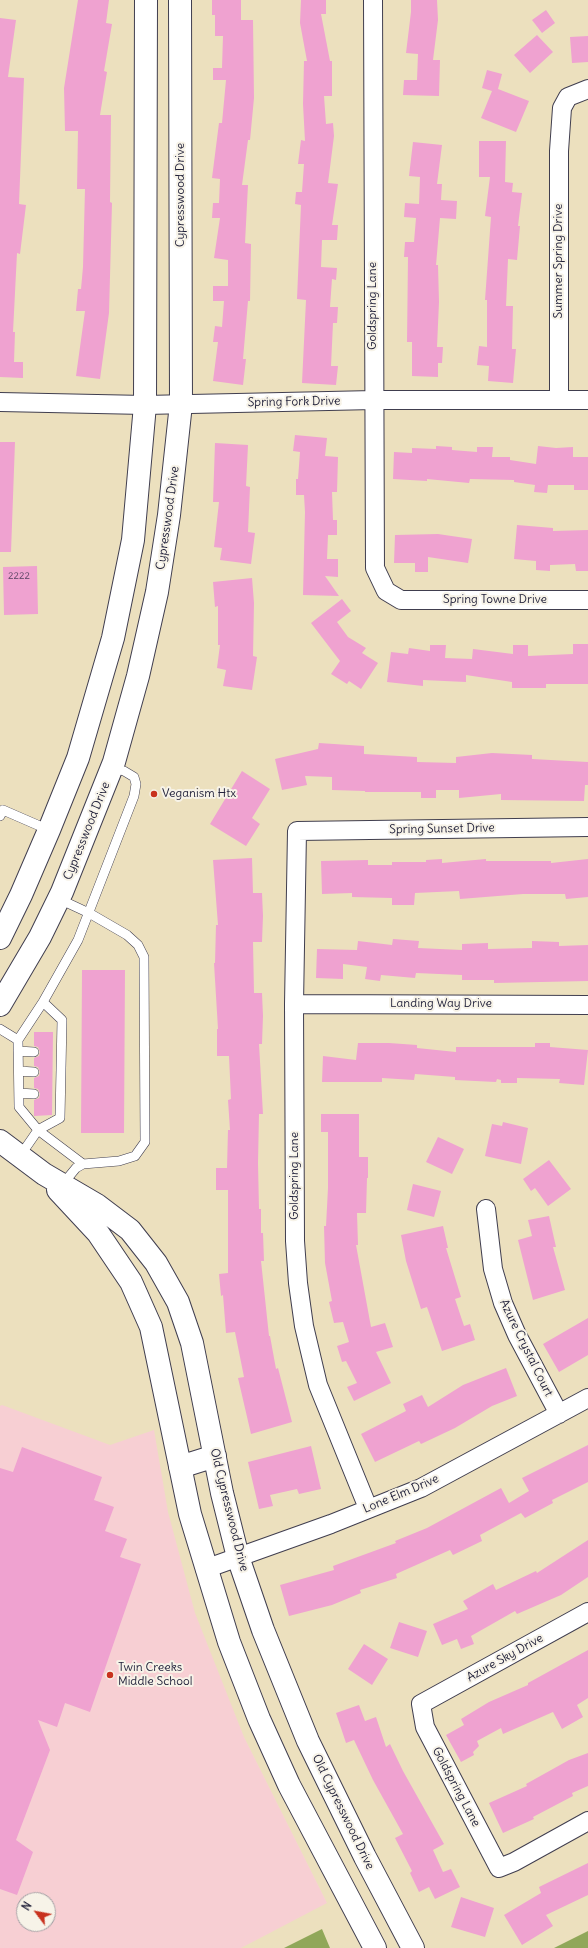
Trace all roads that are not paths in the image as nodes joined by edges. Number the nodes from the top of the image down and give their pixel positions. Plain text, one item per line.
1 (146, 0) edge
2 (180, 0) edge
3 (373, 0) edge
4 (588, 89) edge
5 (374, 400) junction
6 (559, 400) junction
7 (588, 400) edge
8 (0, 402) edge
9 (182, 404) junction
10 (145, 405) junction
11 (402, 600) joint
12 (588, 600) edge
13 (78, 758) junction
14 (112, 768) junction
15 (0, 816) edge
16 (588, 827) edge
17 (50, 830) junction
18 (297, 831) joint
19 (59, 898) junction
20 (89, 912) junction
21 (3, 925) edge
22 (43, 1002) junction
23 (294, 1004) junction
24 (588, 1004) edge
25 (0, 1005) edge
26 (0, 1029) edge
27 (18, 1040) junction
28 (18, 1052) junction
29 (34, 1052) dead end
30 (19, 1071) junction
31 (34, 1072) dead end
32 (19, 1093) junction
33 (34, 1094) dead end
34 (38, 1130) junction
35 (0, 1140) edge
36 (20, 1156) junction
37 (83, 1164) junction
38 (53, 1179) junction
39 (486, 1209) dead end
40 (588, 1398) edge
41 (559, 1414) junction
42 (215, 1456) junction
43 (180, 1467) junction
44 (368, 1508) junction
45 (238, 1557) junction
46 (205, 1569) junction
47 (588, 1612) edge
48 (421, 1704) joint
49 (588, 1821) edge
50 (365, 1857) junction
51 (335, 1872) junction
52 (375, 1948) edge
53 (413, 1948) edge

1 - 10 main road
2 - 9 main road, Cypresswood Drive
3 - 5 street, Goldspring Lane
4 - 6 street, Summer Spring Drive
5 - 6 street, Spring Fork Drive
5 - 9 street, Spring Fork Drive
5 - 11 street, Goldspring Lane
6 - 7 street, Spring Fork Drive
8 - 10 street, Spring Fork Drive
9 - 10 street, Spring Fork Drive
9 - 14 main road, Cypresswood Drive
10 - 13 main road
11 - 12 street, Spring Towne Drive
13 - 14 main road
13 - 17 main road
14 - 19 main road, Cypresswood Drive
14 - 20 lane
15 - 17 lane
16 - 18 street, Spring Sunset Drive
17 - 21 main road
18 - 23 street, Goldspring Lane
19 - 20 lane
19 - 25 main road, Cypresswood Drive
20 - 22 lane
20 - 37 lane
22 - 27 lane
22 - 34 lane
23 - 24 street, Landing Way Drive
23 - 44 street, Goldspring Lane
26 - 27 lane
27 - 28 lane
28 - 29 lane
28 - 30 lane
30 - 31 lane
30 - 32 lane
32 - 33 lane
32 - 34 lane
34 - 36 lane
34 - 37 lane
35 - 36 main road, Old Cypresswood Drive
36 - 38 main road, Old Cypresswood Drive
37 - 38 lane
38 - 42 main road, Old Cypresswood Drive
38 - 43 main road, Old Cypresswood Drive
39 - 41 street, Azure Crystal Court
40 - 41 street, Lone Elm Drive
41 - 44 street, Lone Elm Drive
42 - 43 main road
42 - 45 main road, Old Cypresswood Drive
43 - 46 main road, Old Cypresswood Drive
44 - 45 street, Lone Elm Drive
45 - 46 street, Lone Elm Drive
45 - 50 main road, Old Cypresswood Drive
46 - 51 main road, Old Cypresswood Drive
47 - 48 street, Azure Sky Drive
48 - 49 street, Goldspring Lane
50 - 51 main road
50 - 53 main road, Old Cypresswood Drive
51 - 52 main road, Old Cypresswood Drive

